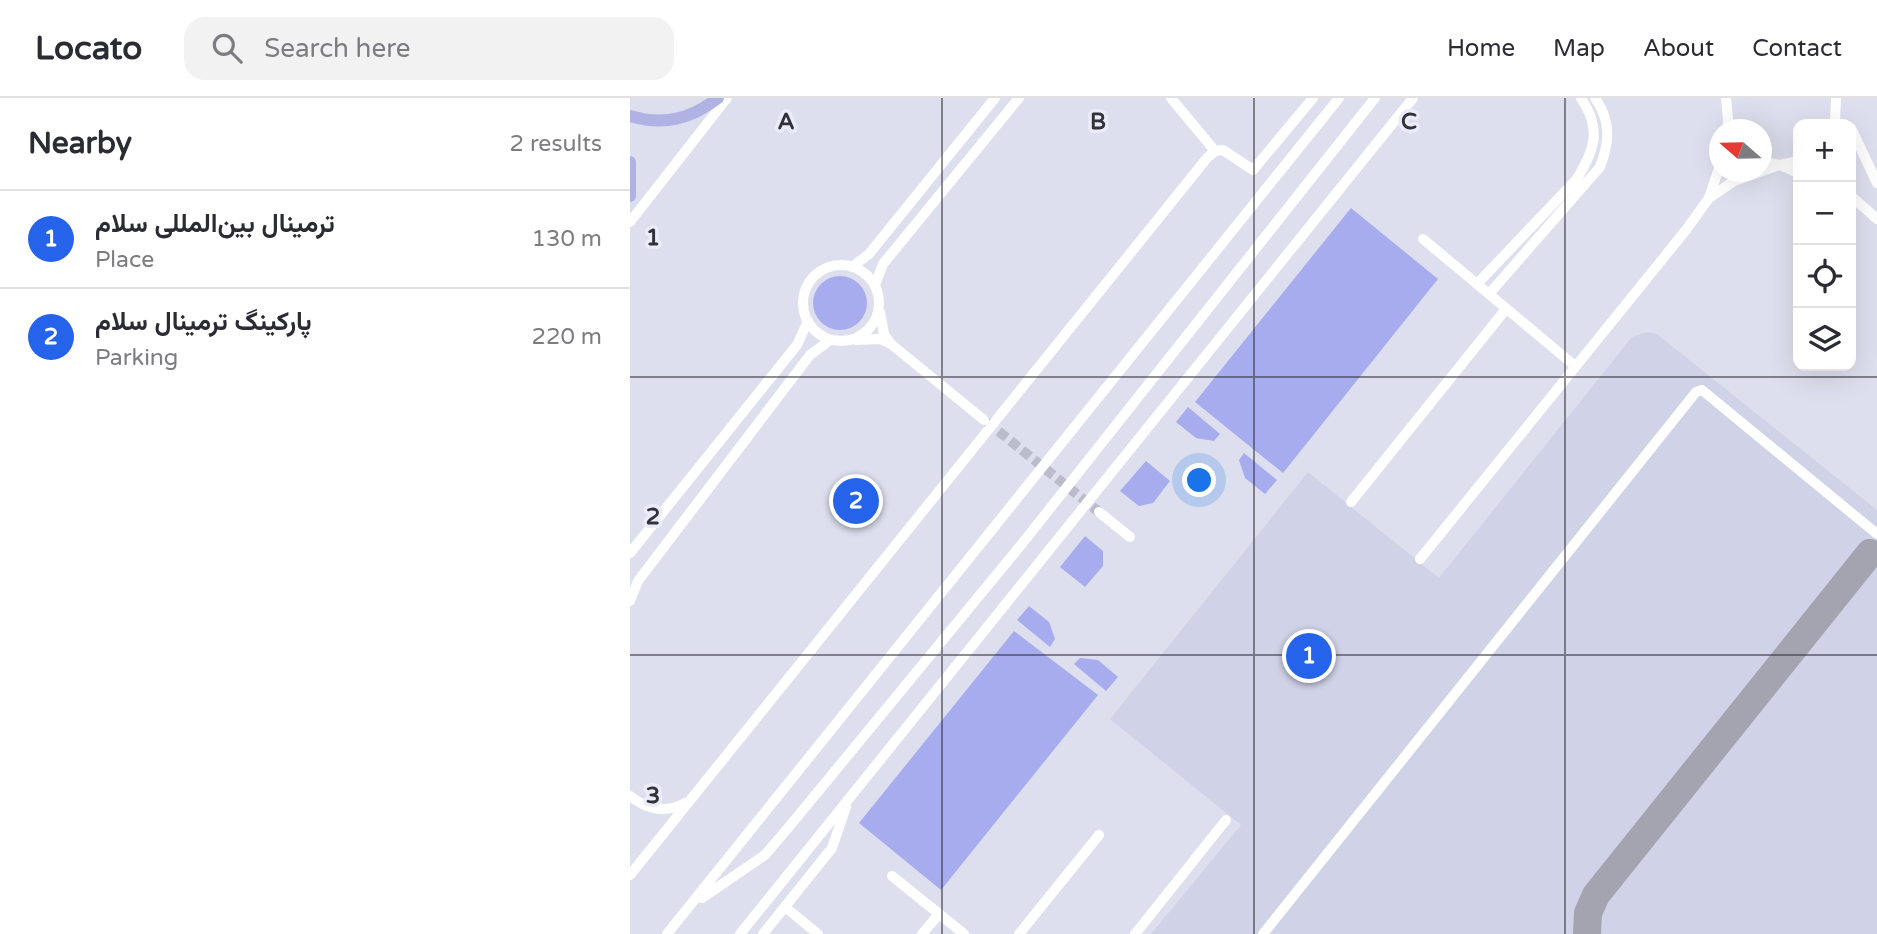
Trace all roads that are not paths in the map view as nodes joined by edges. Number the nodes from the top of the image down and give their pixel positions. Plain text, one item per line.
1 (718, 98) edge
2 (727, 98) edge
3 (995, 98) edge
4 (1019, 98) edge
5 (1171, 98) edge
6 (1339, 98) edge
7 (1375, 98) edge
8 (1413, 98) edge
9 (1581, 98) edge
10 (1595, 98) edge
11 (1718, 98) edge
12 (1726, 98) edge
13 (1311, 100) edge
14 (1837, 101) edge
15 (630, 116) edge
16 (1325, 116) junction
17 (1725, 116) junction
18 (1726, 119) edge
19 (1835, 119) edge
20 (1846, 119) edge
21 (1856, 139) edge
22 (1215, 151) junction
23 (630, 162) edge
24 (1793, 162) edge
25 (1772, 163) edge
26 (1780, 164) junction
27 (1772, 167) edge
28 (1793, 170) edge
29 (1714, 182) edge
30 (1733, 182) edge
31 (1877, 184) edge
32 (630, 196) edge
33 (1709, 198) junction
34 (1856, 200) edge
35 (1877, 219) edge
36 (630, 222) edge
37 (1423, 239) dead end
38 (852, 267) junction
39 (1477, 284) junction
40 (875, 285) junction
41 (1489, 294) junction
42 (879, 307) junction
43 (1506, 309) junction
44 (808, 321) junction
45 (830, 340) junction
46 (852, 340) junction
47 (891, 344) junction
48 (1575, 366) junction
49 (984, 420) tunnel mouth
50 (1351, 502) dead end
51 (1099, 512) tunnel mouth
52 (1877, 534) edge
53 (1130, 537) dead end
54 (630, 553) edge
55 (1420, 559) dead end
56 (630, 601) edge
57 (630, 796) edge
58 (691, 799) junction
59 (847, 801) junction
60 (1226, 821) dead end
61 (1099, 835) dead end
62 (630, 875) edge
63 (892, 876) dead end
64 (785, 907) junction
65 (684, 914) junction
66 (939, 914) junction
67 (667, 934) edge
68 (740, 934) edge
69 (763, 934) edge
70 (818, 934) edge
71 (922, 934) edge
72 (964, 934) edge
73 (1019, 934) edge
74 (1135, 934) edge
75 (1263, 934) edge

1 - 15 main road
2 - 36 street
3 - 38 street
4 - 40 street
5 - 22 street
6 - 16 street
7 - 65 street
8 - 59 street
9 - 39 street
10 - 41 street
11 - 17 street
12 - 17 street
13 - 16 street
13 - 22 street
14 - 19 street
14 - 20 street
16 - 65 street
17 - 18 street
21 - 31 street
22 - 58 street
23 - 32 main road
24 - 26 street
25 - 26 street
26 - 27 street
26 - 28 street
29 - 33 street
30 - 33 street
33 - 48 street
34 - 35 street
37 - 39 street
38 - 40 street
38 - 44 street
39 - 41 street
40 - 42 street
41 - 43 street
42 - 46 street
42 - 47 street
43 - 48 street
43 - 50 street
44 - 45 street
44 - 54 street
45 - 46 street
45 - 56 street
46 - 47 street
47 - 49 street
48 - 55 street
51 - 53 street
52 - 75 street
57 - 58 street
58 - 62 street
59 - 64 street
59 - 68 street
60 - 74 street
61 - 73 street
63 - 66 street
64 - 69 street
64 - 70 street
65 - 67 street
66 - 71 street
66 - 72 street

